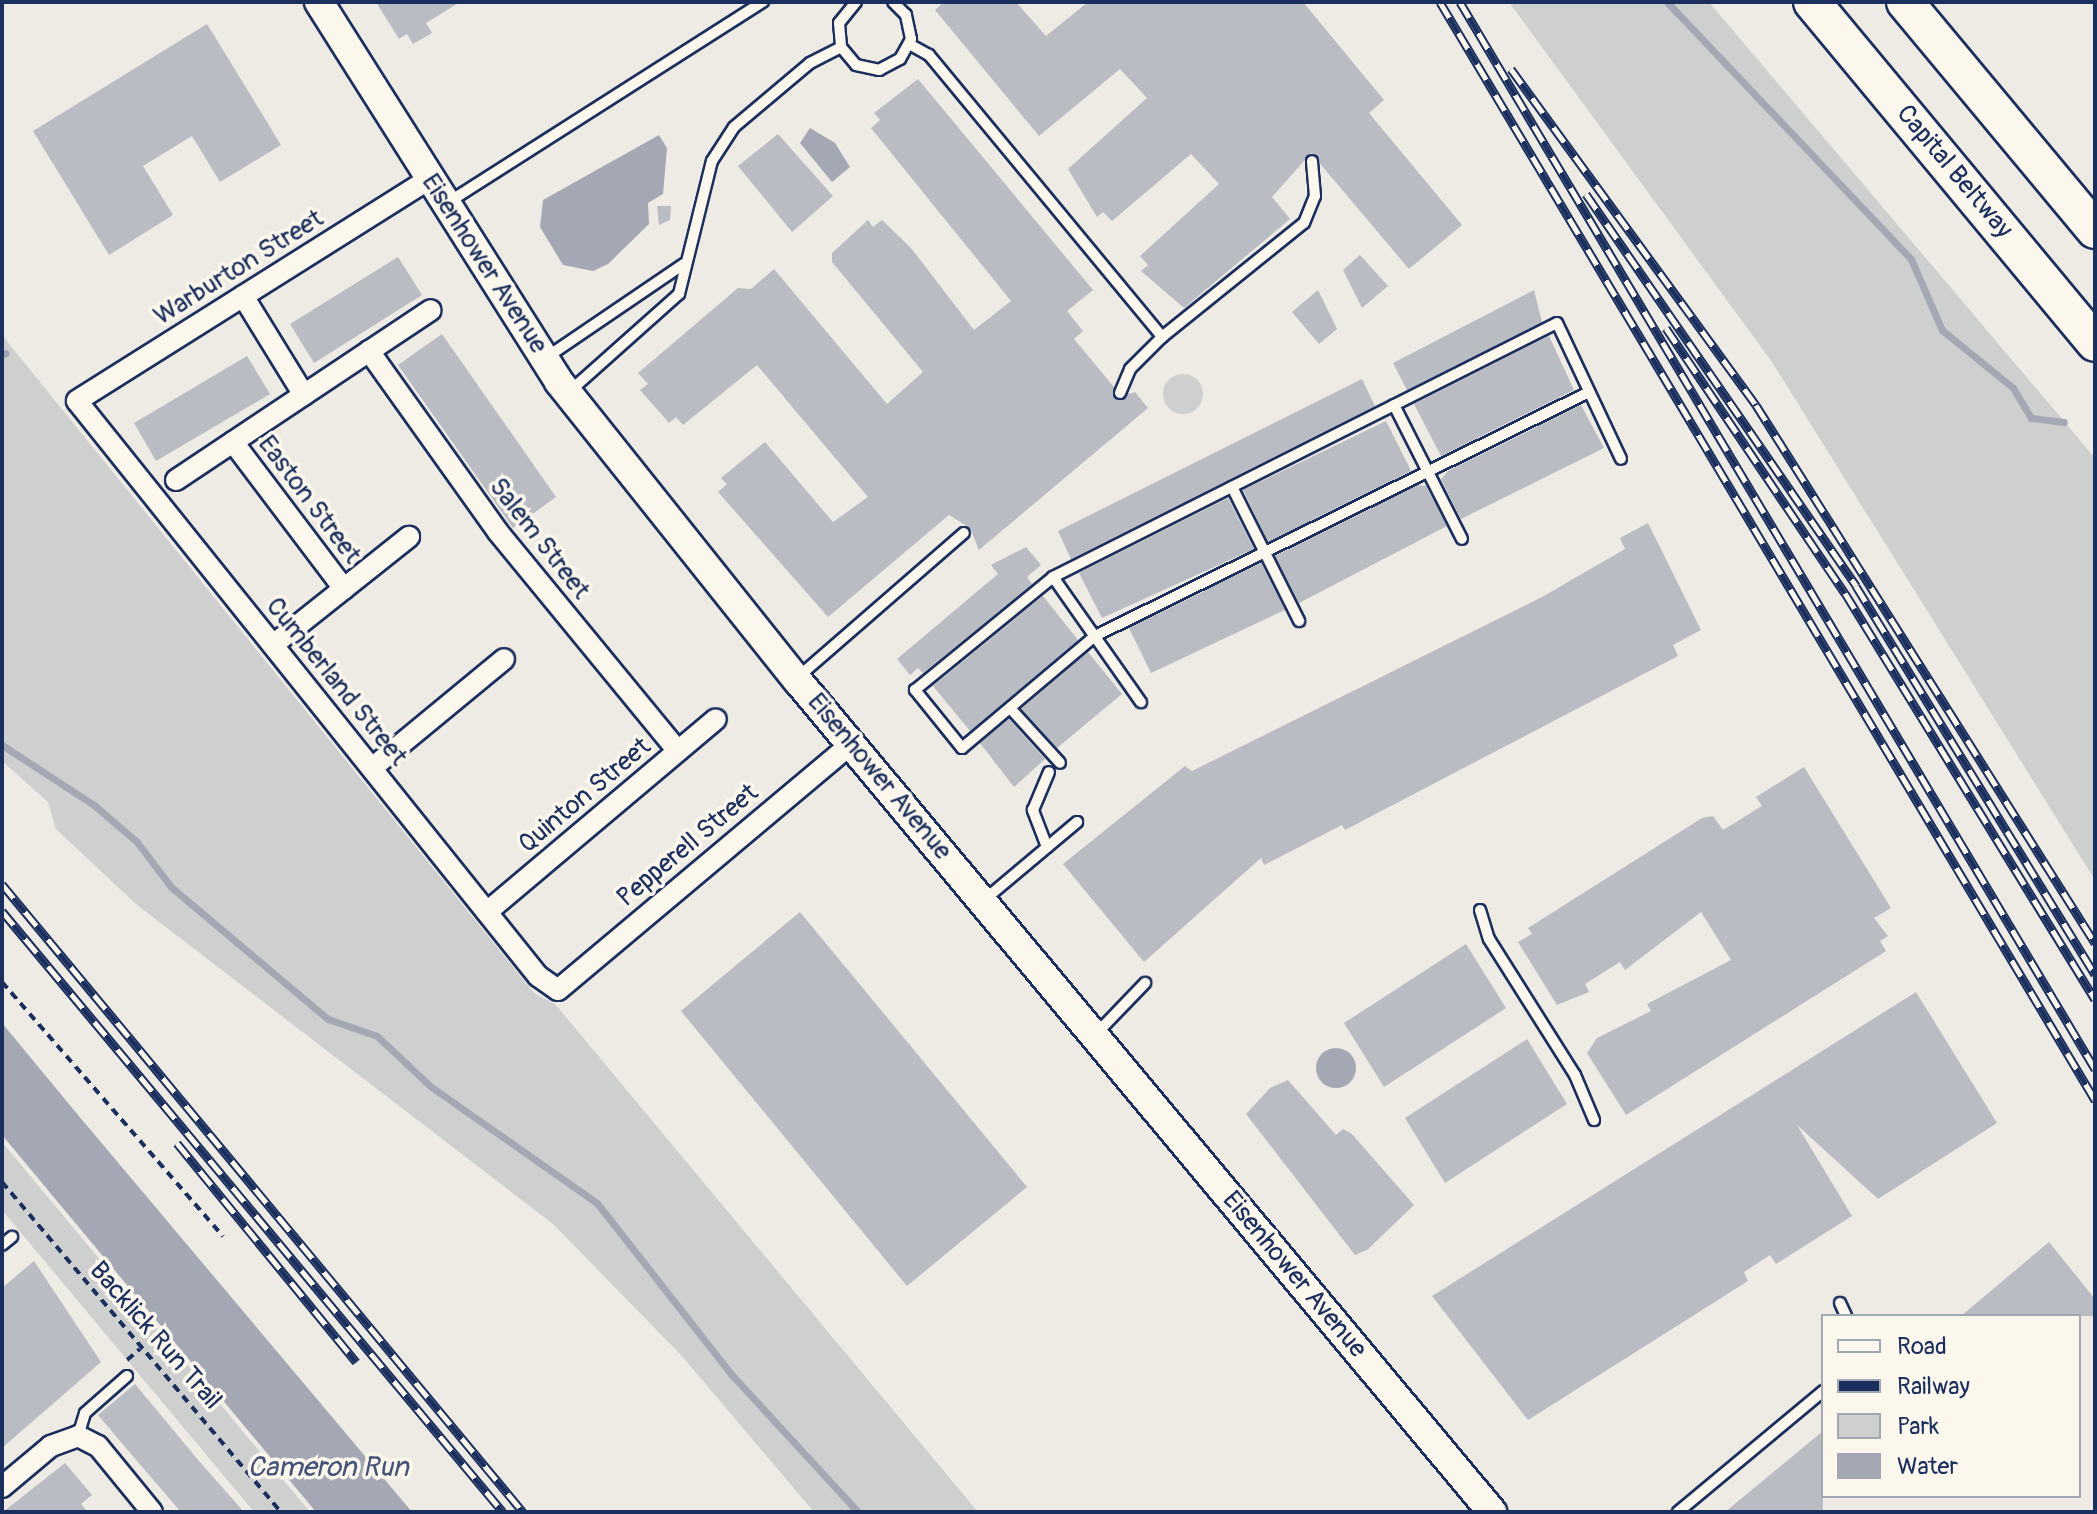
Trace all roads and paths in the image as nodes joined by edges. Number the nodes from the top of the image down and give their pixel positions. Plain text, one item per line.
1 (319, 2) edge
2 (763, 2) edge
3 (856, 2) edge
4 (893, 2) edge
5 (1812, 2) edge
6 (1905, 2) edge
7 (909, 44) junction
8 (841, 47) junction
9 (1312, 161) dead end
10 (429, 179) junction
11 (445, 204) junction
12 (2095, 230) edge
13 (684, 264) junction
14 (243, 296) junction
15 (431, 310) dead end
16 (1162, 337) junction
17 (2095, 343) edge
18 (369, 351) junction
19 (544, 359) junction
20 (1589, 392) junction
21 (568, 393) junction
22 (1120, 393) dead end
23 (304, 395) junction
24 (77, 401) joint
25 (1394, 405) junction
26 (233, 442) junction
27 (1621, 459) dead end
28 (1427, 472) junction
29 (176, 480) dead end
30 (1232, 487) junction
31 (964, 533) dead end
32 (409, 537) dead end
33 (1462, 539) dead end
34 (1265, 552) junction
35 (1053, 577) junction
36 (344, 589) junction
37 (1299, 621) dead end
38 (1095, 636) junction
39 (273, 645) junction
40 (504, 659) dead end
41 (797, 678) junction
42 (1141, 702) dead end
43 (1010, 708) junction
44 (716, 719) dead end
45 (852, 743) junction
46 (678, 751) junction
47 (1060, 763) dead end
48 (372, 768) junction
49 (1049, 772) dead end
50 (1077, 822) dead end
51 (1047, 847) junction
52 (983, 901) junction
53 (1480, 910) dead end
54 (487, 912) junction
55 (2, 982) edge
56 (1145, 983) dead end
57 (558, 990) joint
58 (1095, 1035) junction
59 (1594, 1120) dead end
60 (2, 1182) edge
61 (223, 1236) dead end
62 (12, 1237) dead end
63 (2, 1245) edge
64 (1840, 1303) dead end
65 (1845, 1314) edge
66 (140, 1349) junction
67 (122, 1364) dead end
68 (127, 1376) dead end
69 (1821, 1393) edge
70 (78, 1436) junction
71 (2, 1487) edge
72 (152, 1512) edge
73 (281, 1512) edge
74 (1492, 1512) edge
75 (1678, 1512) edge

1 - 10 main road, Eisenhower Avenue
2 - 11 lane
3 - 8 lane
4 - 7 lane
5 - 17 highway, Capital Beltway
6 - 12 highway
7 - 8 lane
7 - 16 lane
8 - 13 lane
9 - 16 lane
10 - 11 main road, Eisenhower Avenue
10 - 14 street, Warburton Street
11 - 19 main road, Eisenhower Avenue
13 - 19 lane
13 - 21 lane
14 - 23 street
14 - 24 street, Warburton Street
15 - 18 street
16 - 22 lane
18 - 23 street
18 - 46 street, Salem Street
19 - 21 main road, Eisenhower Avenue
20 - 25 lane
20 - 27 lane
20 - 28 lane
21 - 41 main road, Eisenhower Avenue
23 - 26 street
24 - 39 street, Cumberland Street
25 - 28 lane
25 - 30 lane
26 - 29 street
26 - 36 street, Easton Street
28 - 33 lane
28 - 34 lane
30 - 34 lane
30 - 35 lane
31 - 41 lane
32 - 36 street
34 - 37 lane
34 - 38 lane
35 - 38 lane
35 - 43 lane
36 - 39 street
38 - 42 lane
38 - 43 lane
39 - 48 street, Cumberland Street
40 - 48 street
41 - 45 main road, Eisenhower Avenue
43 - 47 lane
44 - 46 street, Quinton Street
45 - 52 main road, Eisenhower Avenue
45 - 57 street, Pepperell Street
46 - 54 street, Quinton Street
48 - 54 street, Cumberland Street
49 - 51 lane
50 - 51 lane
51 - 52 lane
52 - 58 main road, Eisenhower Avenue
53 - 59 lane
54 - 57 street, Cumberland Street
55 - 61 path
56 - 58 lane
58 - 74 main road, Eisenhower Avenue
60 - 66 path, Backlick Run Trail
62 - 63 lane
64 - 65 lane
66 - 67 path
66 - 73 path, Backlick Run Trail
68 - 70 lane
69 - 75 lane
70 - 71 street
70 - 72 street

